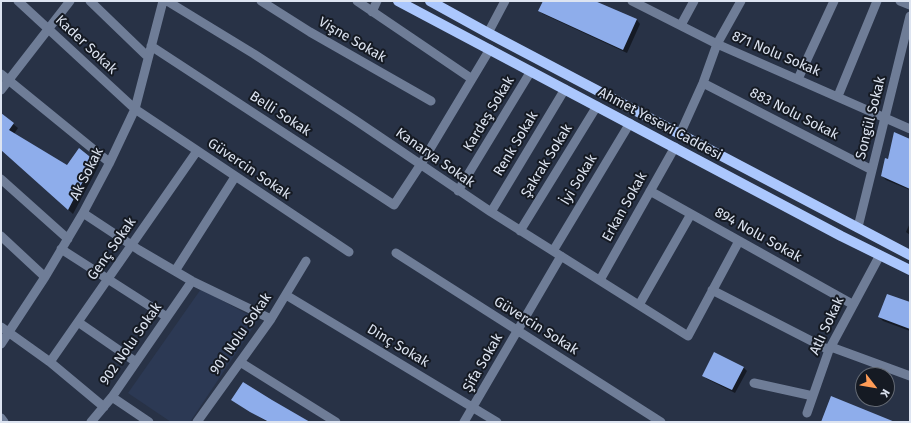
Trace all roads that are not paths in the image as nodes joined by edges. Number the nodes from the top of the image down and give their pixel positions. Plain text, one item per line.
1 (18, 1) edge
2 (70, 1) edge
3 (90, 1) edge
4 (162, 1) edge
5 (167, 1) edge
6 (261, 1) edge
7 (357, 1) edge
8 (377, 1) edge
9 (398, 1) edge
10 (505, 1) edge
11 (632, 1) edge
12 (694, 1) edge
13 (741, 1) edge
14 (834, 1) edge
15 (877, 1) edge
16 (900, 1) edge
17 (434, 2) edge
18 (910, 5) edge
19 (372, 12) junction
20 (910, 16) edge
21 (681, 25) junction
22 (48, 29) junction
23 (488, 33) junction
24 (717, 44) junction
25 (151, 46) junction
26 (490, 49) junction
27 (148, 57) junction
28 (531, 72) junction
29 (5, 77) edge
30 (472, 79) junction
31 (798, 79) junction
32 (703, 83) junction
33 (565, 89) junction
34 (1, 90) edge
35 (838, 96) junction
36 (431, 101) dead end
37 (597, 106) junction
38 (135, 109) junction
39 (886, 118) junction
40 (630, 123) junction
41 (910, 129) edge
42 (680, 134) junction
43 (675, 147) junction
44 (197, 151) junction
45 (110, 162) junction
46 (421, 164) junction
47 (872, 170) junction
48 (235, 176) junction
49 (1, 179) edge
50 (458, 191) junction
51 (650, 191) junction
52 (491, 212) junction
53 (83, 213) junction
54 (691, 214) junction
55 (858, 227) junction
56 (520, 231) junction
57 (1, 236) edge
58 (68, 239) junction
59 (739, 241) junction
60 (132, 245) junction
61 (61, 249) junction
62 (553, 251) junction
63 (349, 252) dead end
64 (396, 253) dead end
65 (880, 255) junction
66 (910, 255) edge
67 (561, 256) junction
68 (306, 260) dead end
69 (175, 270) junction
70 (910, 270) edge
71 (45, 277) junction
72 (108, 279) junction
73 (600, 280) junction
74 (192, 281) junction
75 (712, 290) junction
76 (286, 295) junction
77 (852, 304) junction
78 (639, 305) junction
79 (167, 317) junction
80 (271, 319) junction
81 (78, 322) junction
82 (1, 327) edge
83 (518, 331) junction
84 (9, 333) junction
85 (1, 344) edge
86 (830, 349) junction
87 (50, 362) junction
88 (136, 362) junction
89 (240, 362) junction
90 (910, 376) edge
91 (754, 383) dead end
92 (813, 396) junction
93 (112, 397) junction
94 (104, 407) junction
95 (473, 408) junction
96 (807, 413) dead end
97 (1, 418) edge
98 (4, 422) edge
99 (91, 422) edge
100 (149, 422) edge
101 (197, 422) edge
102 (336, 422) edge
103 (464, 422) edge
104 (497, 422) edge
105 (662, 422) edge

1 - 22 street, Kader Sokak
2 - 22 street
3 - 27 street
4 - 25 street, Ak Sokak
5 - 46 street, Kanarya Sokak
6 - 36 street, Vişne Sokak
7 - 19 street
8 - 19 street
9 - 26 main road, Ahmet Yesevi Caddesi
10 - 23 street
11 - 21 street, 871 Nolu Sokak
12 - 21 street
13 - 24 street
14 - 31 street
15 - 35 street
16 - 18 street
17 - 23 main road, Ahmet Yesevi Caddesi
19 - 30 street
20 - 39 street, Songül Sokak
21 - 24 street, 871 Nolu Sokak
22 - 29 street
22 - 38 street, Kader Sokak
23 - 42 main road, Ahmet Yesevi Caddesi
24 - 31 street, 871 Nolu Sokak
24 - 32 street
25 - 27 street, Ak Sokak
25 - 46 street, Belli Sokak
26 - 28 main road, Ahmet Yesevi Caddesi
26 - 30 street
27 - 38 street, Ak Sokak
28 - 33 main road, Ahmet Yesevi Caddesi
28 - 50 street, Kardeş Sokak
29 - 34 street
29 - 45 street
30 - 46 street
31 - 35 street, 871 Nolu Sokak
32 - 42 street
32 - 47 street, 883 Nolu Sokak
33 - 37 main road, Ahmet Yesevi Caddesi
33 - 52 street, Renk Sokak
35 - 39 street, 871 Nolu Sokak
37 - 40 main road, Ahmet Yesevi Caddesi
37 - 56 street, Şakrak Sokak
38 - 44 street, Güvercin Sokak
38 - 45 street, Ak Sokak
39 - 41 street, 871 Nolu Sokak
39 - 47 street, Songül Sokak
40 - 43 main road, Ahmet Yesevi Caddesi
40 - 62 street, İyi Sokak
42 - 55 main road, Ahmet Yesevi Caddesi
43 - 51 street, Erkan Sokak
43 - 65 main road, Ahmet Yesevi Caddesi
44 - 48 street, Güvercin Sokak
44 - 60 street, Genç Sokak
45 - 53 street, Ak Sokak
46 - 50 street, Kanarya Sokak
47 - 55 street, Songül Sokak
48 - 63 street, Güvercin Sokak
48 - 69 street
49 - 58 street
50 - 52 street, Kanarya Sokak
51 - 54 street, 894 Nolu Sokak
51 - 73 street, Erkan Sokak
52 - 56 street, Kanarya Sokak
53 - 58 street, Ak Sokak
53 - 60 street
54 - 59 street, 894 Nolu Sokak
54 - 78 street
55 - 66 main road, Ahmet Yesevi Caddesi
56 - 62 street, Kanarya Sokak
57 - 71 street
58 - 61 street, Ak Sokak
59 - 75 street
59 - 77 street, 894 Nolu Sokak
60 - 69 street
60 - 72 street, Genç Sokak
61 - 71 street, Ak Sokak
61 - 72 street
62 - 67 street, Kanarya Sokak
64 - 83 street, Güvercin Sokak
65 - 70 main road, Ahmet Yesevi Caddesi
65 - 77 street, Atlı Sokak
67 - 73 street, Kanarya Sokak
67 - 83 street, Şifa Sokak
68 - 76 street, 901 Nolu Sokak
69 - 74 street
71 - 84 street, Ak Sokak
72 - 79 street
72 - 81 street, Genç Sokak
73 - 78 street, Kanarya Sokak
74 - 79 street, 902 Nolu Sokak
74 - 80 street
75 - 78 street, Kanarya Sokak
75 - 86 street
76 - 80 street, 901 Nolu Sokak
76 - 95 street, Dinç Sokak
77 - 86 street, Atlı Sokak
79 - 88 street, 902 Nolu Sokak
80 - 89 street, 901 Nolu Sokak
81 - 87 street, Genç Sokak
81 - 88 street
82 - 84 street
83 - 95 street, Şifa Sokak
83 - 105 street, Güvercin Sokak
84 - 85 street, Ak Sokak
84 - 87 street
86 - 90 street
86 - 92 street, Atlı Sokak
87 - 94 street
88 - 93 street, 902 Nolu Sokak
89 - 101 street, 901 Nolu Sokak
89 - 102 street
91 - 92 street
92 - 96 street, Atlı Sokak
93 - 94 street, 902 Nolu Sokak
93 - 100 street
94 - 99 street, 902 Nolu Sokak
95 - 103 street, Şifa Sokak
95 - 104 street, Dinç Sokak
97 - 98 street

